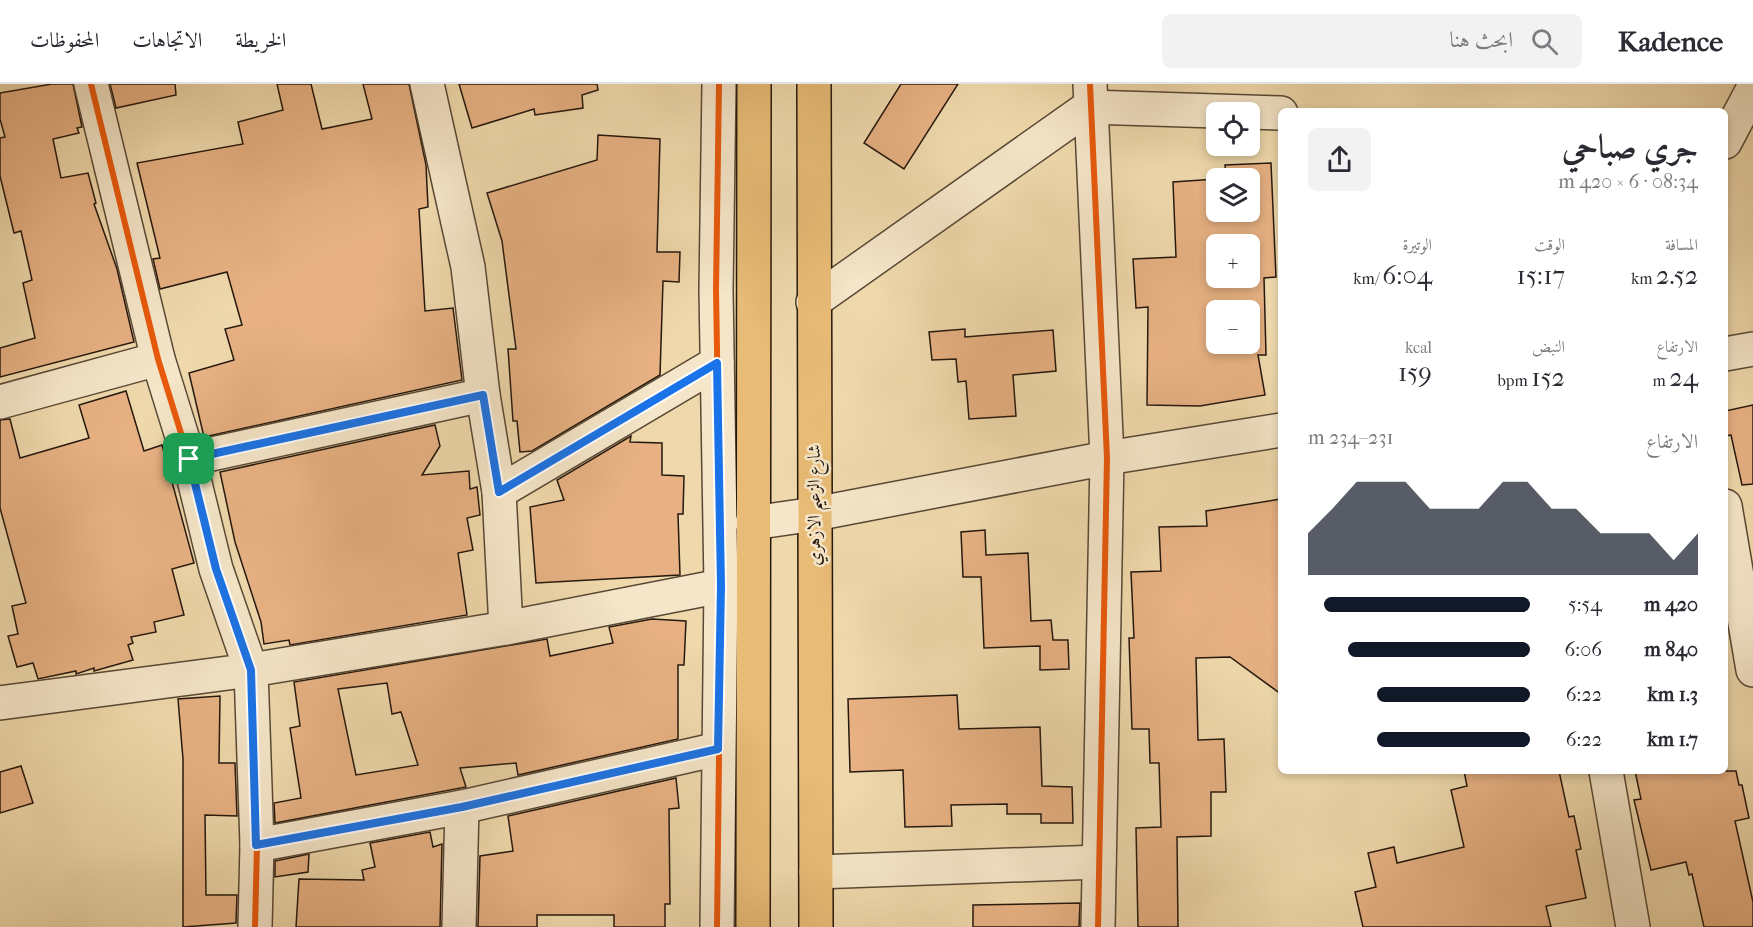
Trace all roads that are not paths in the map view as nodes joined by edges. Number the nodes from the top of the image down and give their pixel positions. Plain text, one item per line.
1 (91, 84) edge
2 (427, 84) edge
3 (719, 84) edge
4 (753, 84) edge
5 (814, 84) edge
6 (1753, 89) edge
7 (1090, 96) edge
8 (1278, 113) edge
9 (1728, 132) edge
10 (813, 302) junction
11 (1753, 349) edge
12 (1728, 353) edge
13 (158, 359) junction
14 (717, 363) junction
15 (483, 395) junction
16 (0, 402) edge
17 (1278, 430) edge
18 (1107, 458) junction
19 (189, 459) junction
20 (499, 492) junction
21 (815, 514) junction
22 (752, 523) junction
23 (1728, 524) edge
24 (721, 586) junction
25 (506, 628) junction
26 (251, 670) junction
27 (1753, 670) edge
28 (0, 703) edge
29 (718, 749) junction
30 (1607, 774) edge
31 (462, 807) junction
32 (256, 845) junction
33 (1099, 862) junction
34 (816, 872) junction
35 (255, 927) edge
36 (459, 927) edge
37 (717, 927) edge
38 (753, 927) edge
39 (816, 927) edge
40 (1098, 927) edge
41 (1634, 927) edge

1 - 13 street
2 - 15 street
3 - 14 street
4 - 22 main road
5 - 10 main road, شارع الزعيم الازهري
6 - 9 street
7 - 8 street
7 - 10 street
7 - 18 street
10 - 21 main road, شارع الزعيم الازهري
11 - 12 street
13 - 16 street
13 - 19 street
14 - 20 street
14 - 24 street
15 - 19 street
15 - 20 street
17 - 18 street
18 - 21 street
18 - 33 street
19 - 26 street
20 - 25 street
21 - 22 street
21 - 34 main road, شارع الزعيم الازهري
22 - 38 main road
23 - 27 street
24 - 25 street
24 - 29 street
25 - 26 street
26 - 28 street
26 - 32 street
29 - 31 street
29 - 37 street
30 - 41 street
31 - 32 street
31 - 36 street
32 - 35 street
33 - 34 street
33 - 40 street
34 - 39 main road, شارع الزعيم الازهري

